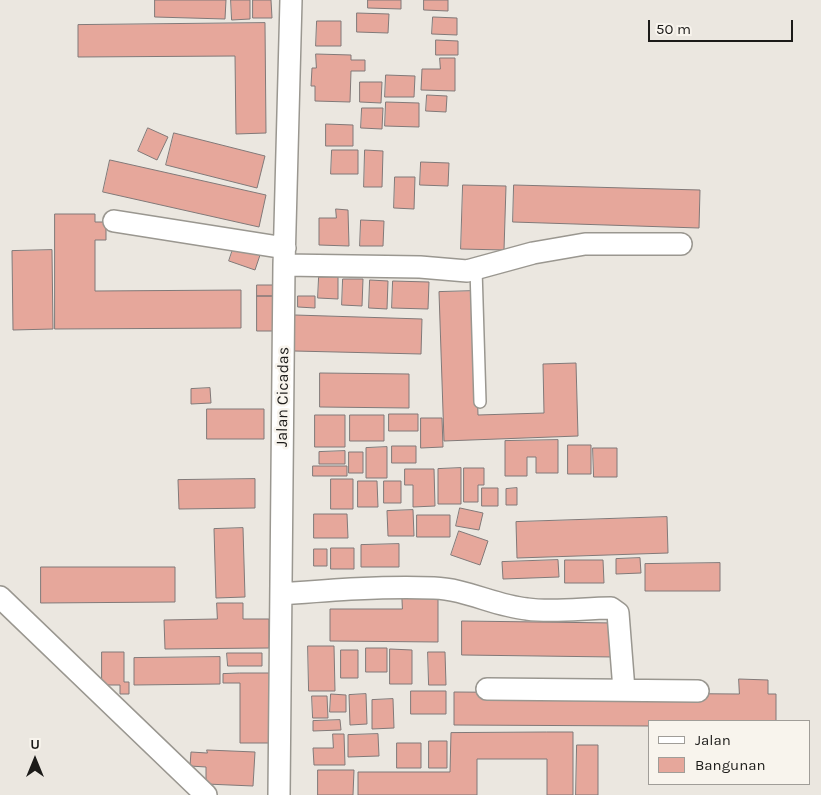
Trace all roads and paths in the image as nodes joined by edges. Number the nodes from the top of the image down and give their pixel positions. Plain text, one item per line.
1 (291, 0) edge
2 (114, 221) dead end
3 (681, 244) dead end
4 (284, 257) junction
5 (476, 269) junction
6 (480, 402) dead end
7 (281, 594) junction
8 (0, 596) edge
9 (487, 689) dead end
10 (624, 690) junction
11 (698, 691) dead end
12 (206, 795) edge
13 (279, 795) edge

1 - 4 street, Jalan Cicadas
2 - 4 street
3 - 5 street
4 - 5 street
4 - 7 street, Jalan Cicadas
5 - 6 lane
7 - 10 street
7 - 13 street, Jalan Cicadas
8 - 12 street
9 - 10 street
10 - 11 street

